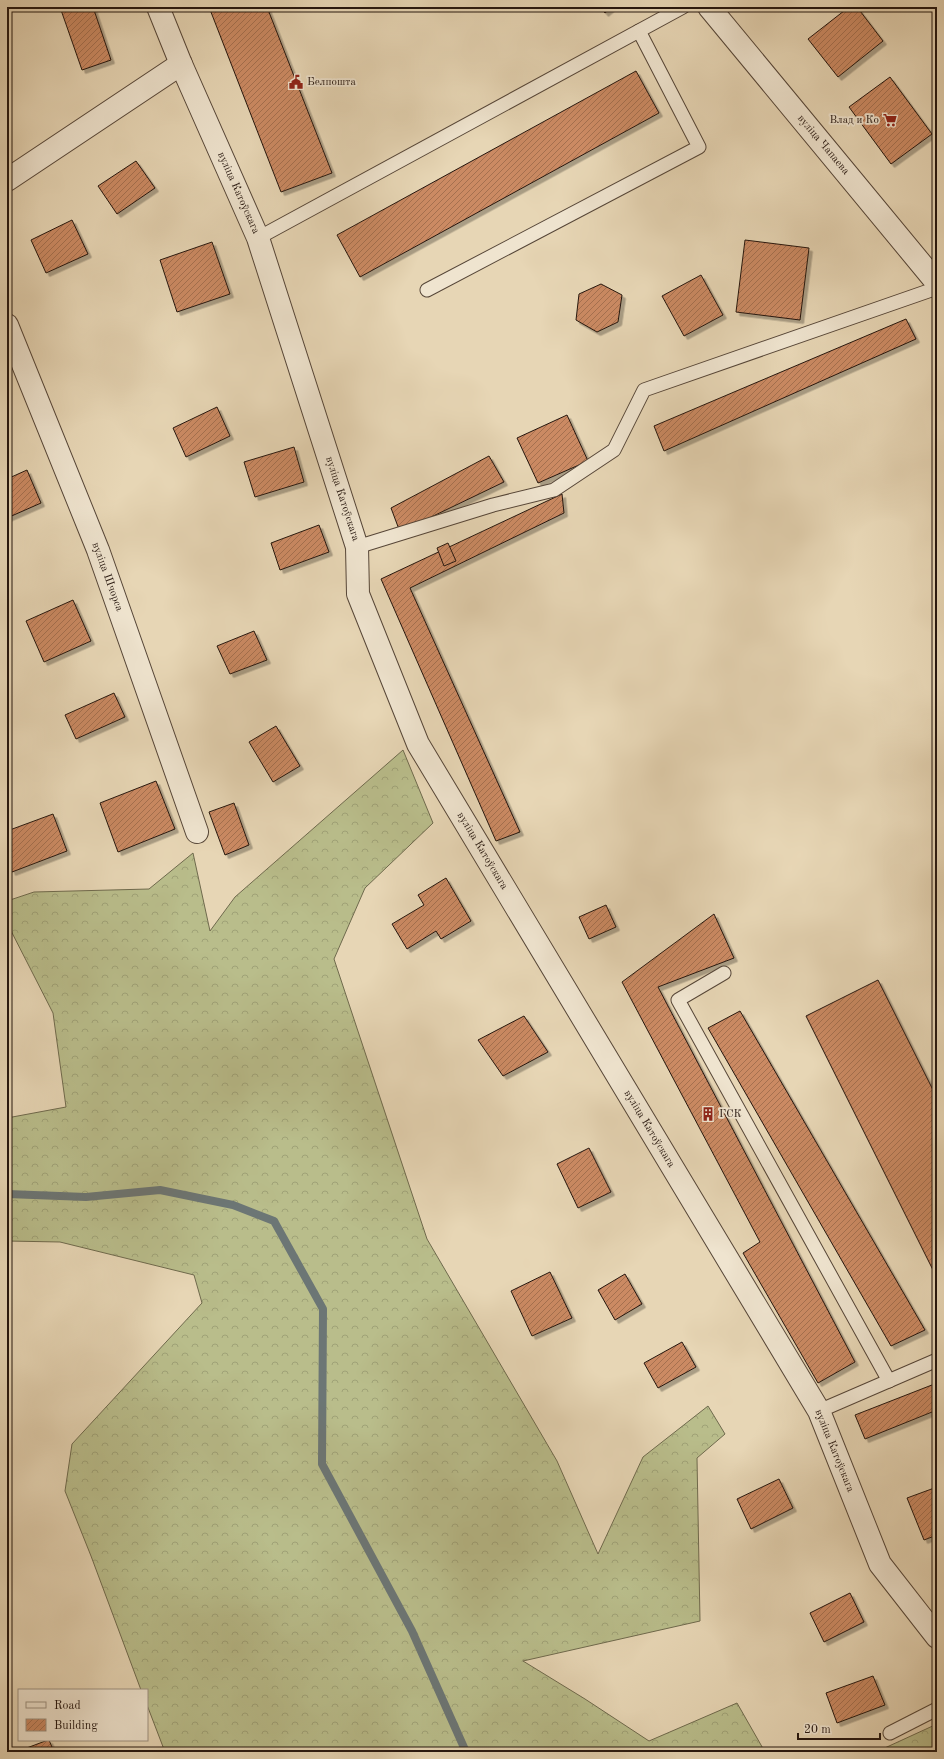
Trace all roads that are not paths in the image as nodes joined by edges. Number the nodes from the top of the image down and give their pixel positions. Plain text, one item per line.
1 (158, 7) edge
2 (683, 7) edge
3 (709, 7) edge
4 (639, 31) junction
5 (181, 64) junction
6 (7, 180) edge
7 (258, 238) junction
8 (937, 283) edge
9 (937, 288) edge
10 (426, 290) dead end
11 (7, 325) edge
12 (357, 547) junction
13 (197, 832) dead end
14 (724, 973) dead end
15 (937, 1360) edge
16 (889, 1381) junction
17 (819, 1411) junction
18 (937, 1637) edge
19 (937, 1709) edge
20 (890, 1733) dead end

1 - 5 street, вуліца Катоўскага
2 - 4 lane
3 - 8 street, вуліца Чапаева
4 - 7 lane
4 - 10 lane
5 - 6 street
5 - 7 street, вуліца Катоўскага
7 - 12 street, вуліца Катоўскага
9 - 12 lane
11 - 13 street, вуліца Шчорса
12 - 17 street, вуліца Катоўскага
14 - 16 lane
15 - 16 lane
16 - 17 lane
17 - 18 street, вуліца Катоўскага
19 - 20 lane

